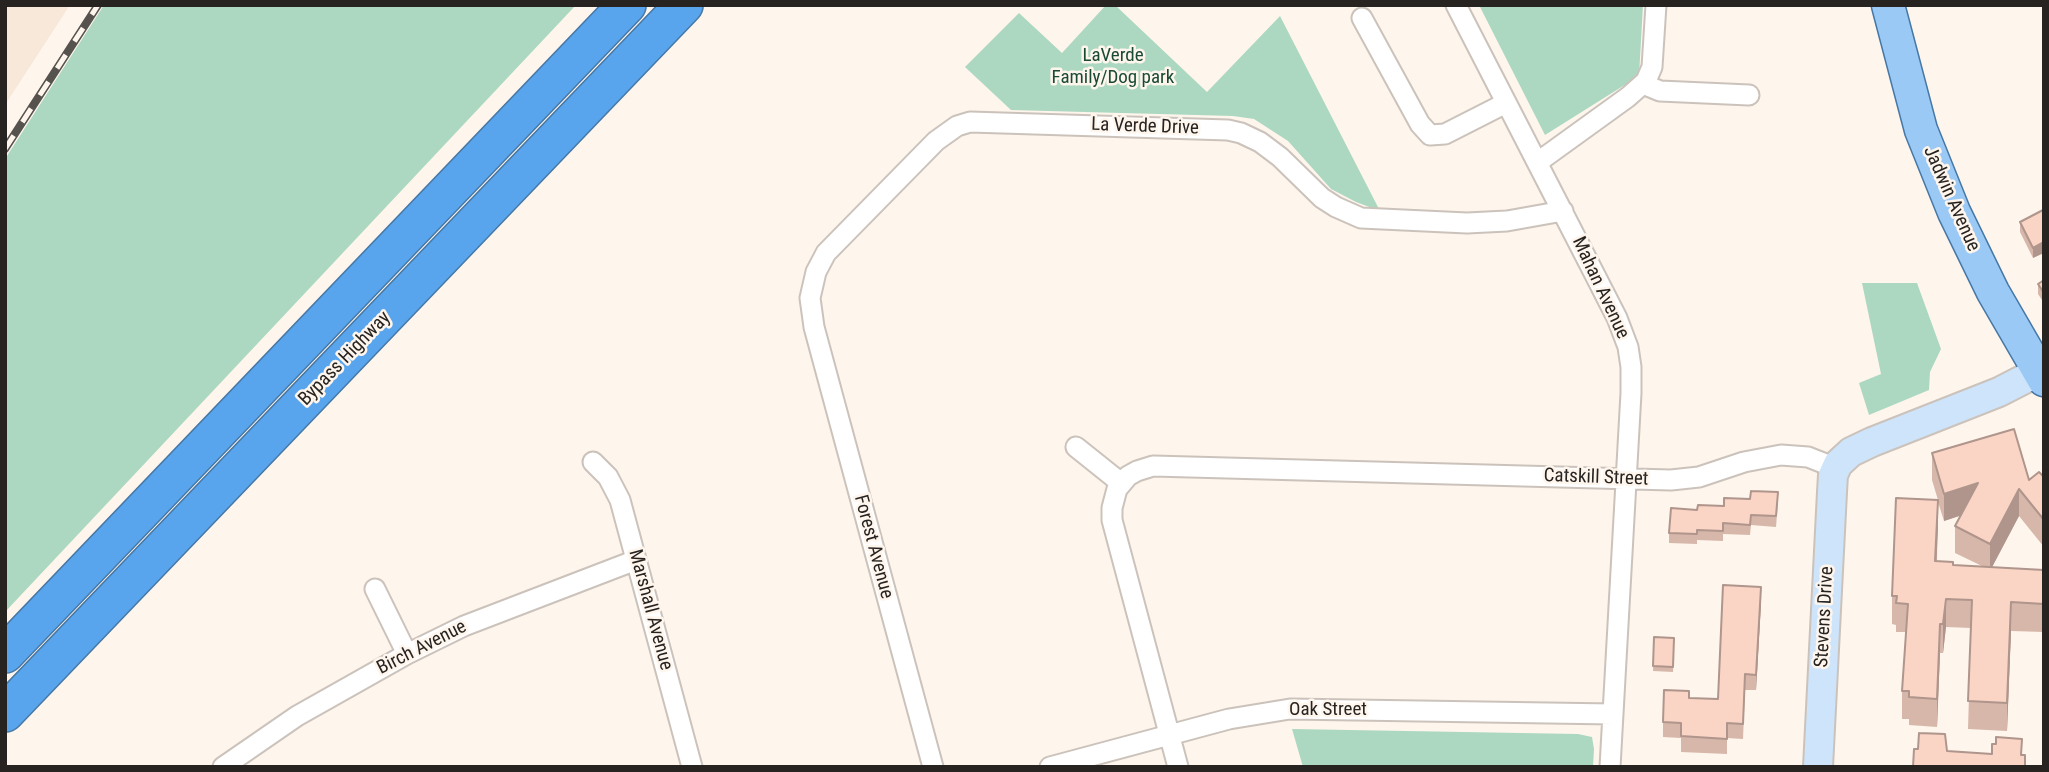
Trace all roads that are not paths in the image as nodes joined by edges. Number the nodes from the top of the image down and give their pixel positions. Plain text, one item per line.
1 (627, 5) edge
2 (684, 5) edge
3 (1455, 5) edge
4 (1656, 5) edge
5 (1888, 5) edge
6 (1362, 18) dead end
7 (1643, 84) junction
8 (1749, 95) dead end
9 (1506, 103) junction
10 (1538, 162) junction
11 (1563, 211) junction
12 (814, 327) joint
13 (2042, 373) edge
14 (1076, 447) dead end
15 (593, 462) dead end
16 (1836, 468) junction
17 (1626, 479) junction
18 (1122, 482) junction
19 (636, 560) junction
20 (375, 589) dead end
21 (5, 654) edge
22 (407, 654) junction
23 (5, 713) edge
24 (1613, 714) junction
25 (1170, 735) junction
26 (223, 767) edge
27 (692, 767) edge
28 (933, 767) edge
29 (1050, 767) edge
30 (1178, 767) edge
31 (1610, 767) edge
32 (1818, 767) edge

1 - 21 highway
2 - 23 highway, Bypass Highway
3 - 9 street, Mahan Avenue
4 - 7 street
5 - 13 main road, Jadwin Avenue
6 - 9 street
7 - 8 street
7 - 10 street
9 - 10 street, Mahan Avenue
10 - 11 street, Mahan Avenue
11 - 12 street, La Verde Drive
11 - 17 street, Mahan Avenue
12 - 28 street, Forest Avenue
13 - 16 street
14 - 18 street
15 - 19 street, Marshall Avenue
16 - 17 street, Catskill Street
16 - 32 street, Stevens Drive
17 - 18 street, Catskill Street
17 - 24 street, Mahan Avenue
18 - 25 street
19 - 22 street, Birch Avenue
19 - 27 street, Marshall Avenue
20 - 22 street
22 - 26 street, Birch Avenue
24 - 25 street, Oak Street
24 - 31 street, Mahan Avenue
25 - 29 street, Oak Street
25 - 30 street

